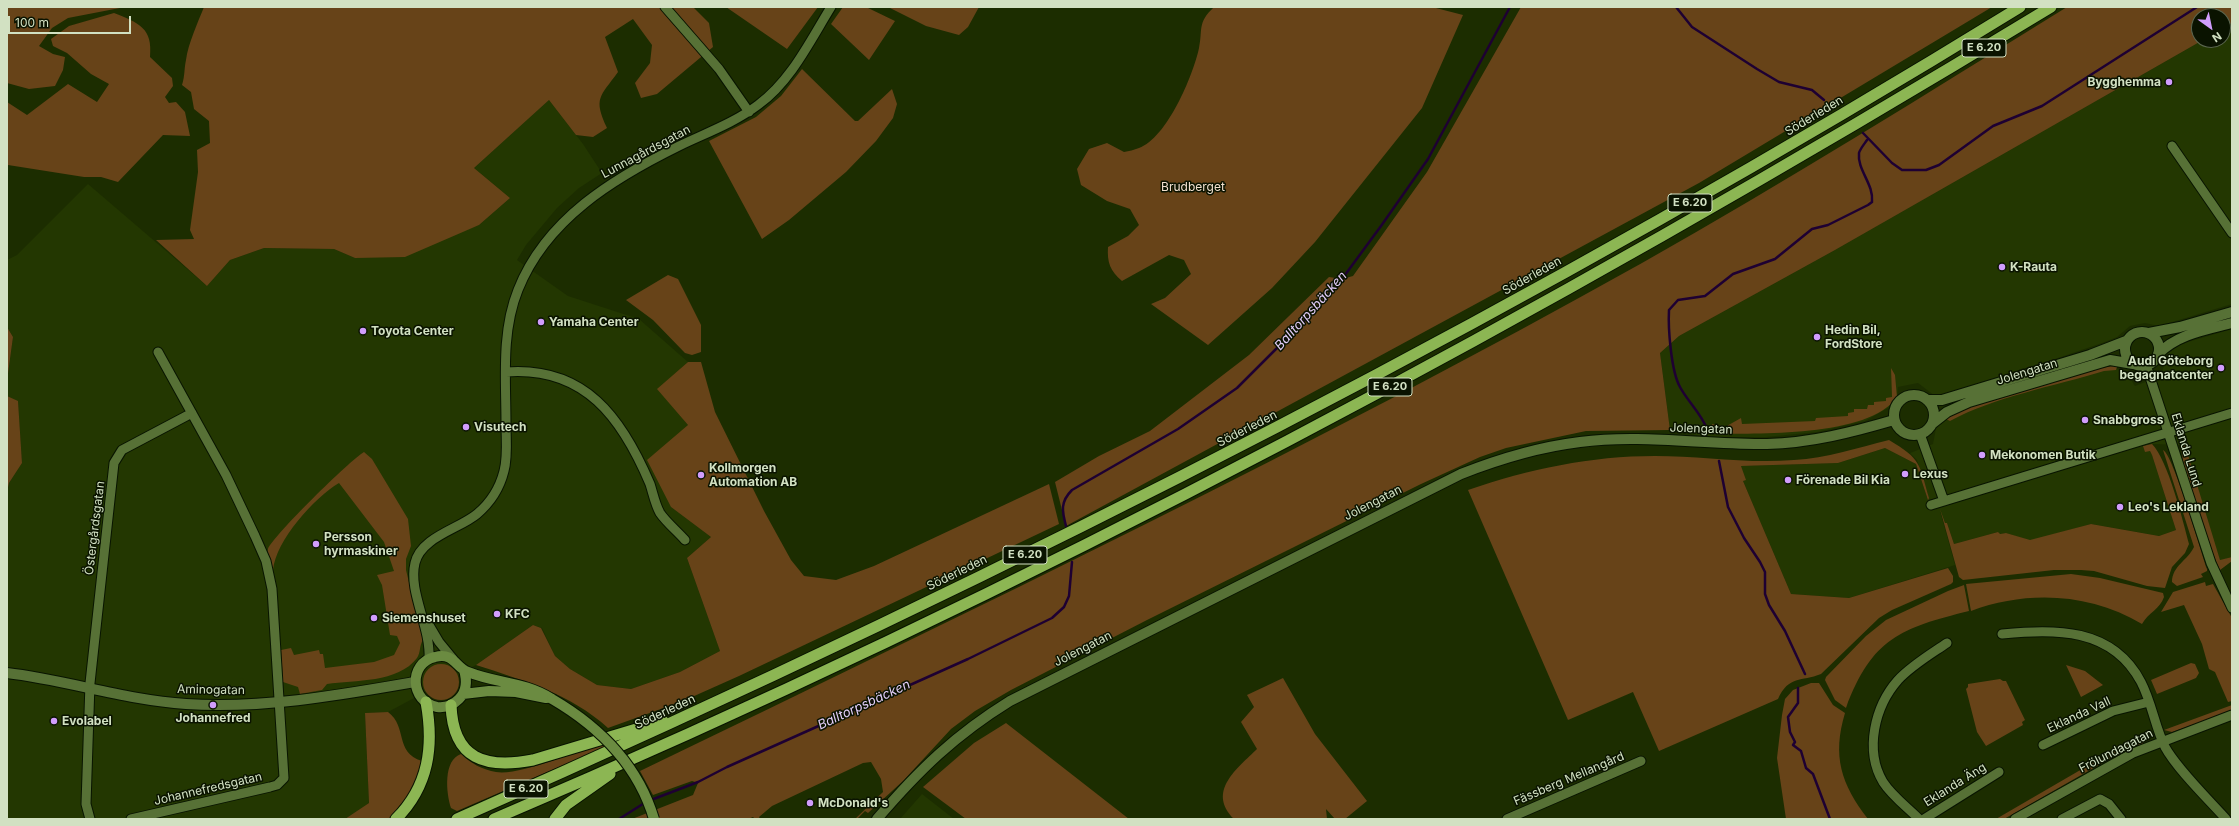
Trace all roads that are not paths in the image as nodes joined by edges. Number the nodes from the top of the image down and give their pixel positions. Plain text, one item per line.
1 (665, 7) edge
2 (831, 7) edge
3 (2020, 7) edge
4 (2051, 7) edge
5 (749, 112) junction
6 (2172, 146) dead end
7 (2232, 233) edge
8 (2232, 312) edge
9 (2232, 323) edge
10 (2149, 333) junction
11 (2126, 341) junction
12 (158, 352) dead end
13 (2158, 354) junction
14 (2133, 364) junction
15 (2146, 365) junction
16 (506, 372) junction
17 (1928, 400) junction
18 (2232, 413) edge
19 (192, 414) junction
20 (1894, 420) junction
21 (1933, 423) junction
22 (2169, 432) junction
23 (1920, 434) junction
24 (1944, 501) junction
25 (1931, 505) dead end
26 (685, 540) dead end
27 (2232, 608) edge
28 (422, 613) junction
29 (2002, 634) dead end
30 (1947, 643) dead end
31 (429, 659) junction
32 (453, 659) junction
33 (464, 670) junction
34 (7, 673) edge
35 (415, 682) junction
36 (91, 689) junction
37 (463, 694) junction
38 (552, 699) junction
39 (279, 702) junction
40 (426, 702) junction
41 (2149, 702) junction
42 (451, 705) junction
43 (698, 710) junction
44 (2232, 715) edge
45 (2163, 741) junction
46 (2043, 745) dead end
47 (638, 756) junction
48 (1641, 761) dead end
49 (1998, 772) dead end
50 (916, 774) junction
51 (2029, 816) edge
52 (90, 819) edge
53 (131, 819) edge
54 (396, 819) edge
55 (457, 819) edge
56 (494, 819) edge
57 (555, 819) edge
58 (654, 819) edge
59 (870, 819) edge
60 (877, 819) edge
61 (1507, 819) edge
62 (1919, 819) edge
63 (1924, 819) edge
64 (2015, 819) edge
65 (2062, 819) edge
66 (2121, 819) edge
67 (2226, 819) edge

1 - 5 street
2 - 5 street, Lunnagårdsgatan
3 - 43 highway, Söderleden / E 6.20
4 - 47 highway, E 6.20
5 - 16 street, Lunnagårdsgatan
6 - 7 street
8 - 10 street
9 - 13 street
10 - 11 street
10 - 13 street
11 - 14 street
11 - 17 street, Jolengatan
12 - 19 street
13 - 15 street
14 - 15 street
14 - 21 street, Jolengatan
15 - 22 street, Eklanda Lund
16 - 26 street
16 - 28 street, Lunnagårdsgatan
17 - 20 street
17 - 21 street
18 - 22 street
19 - 36 street, Östergårdsgatan
19 - 39 street
20 - 23 street
20 - 50 street, Jolengatan
21 - 23 street
22 - 24 street
22 - 27 street, Eklanda Lund
23 - 24 street
24 - 25 street
28 - 31 street, Lunnagårdsgatan
28 - 32 street, Lunnagårdsgatan
29 - 41 street
30 - 62 street, Eklanda Äng
31 - 32 main road
31 - 35 main road
32 - 33 main road
33 - 37 main road
33 - 38 main road
34 - 36 street, Aminogatan
35 - 39 street, Aminogatan
35 - 40 main road
36 - 39 street, Aminogatan
36 - 52 street
37 - 38 main road
37 - 42 main road
38 - 58 main road, bridge
39 - 53 street, Johannefredsgatan
40 - 42 main road
40 - 54 highway
41 - 45 street
41 - 46 street, Eklanda Vall
42 - 43 highway
43 - 55 highway, Söderleden / E 6.20
44 - 45 street, Frölundagatan
45 - 51 street, Frölundagatan
45 - 67 street
47 - 56 highway, E 6.20
47 - 57 highway
48 - 61 street, Fässberg Mellangård
49 - 63 street, Eklanda Äng
50 - 59 street, Jolengatan
50 - 60 street, Jolengatan
51 - 64 street, Frölundagatan
65 - 66 street

